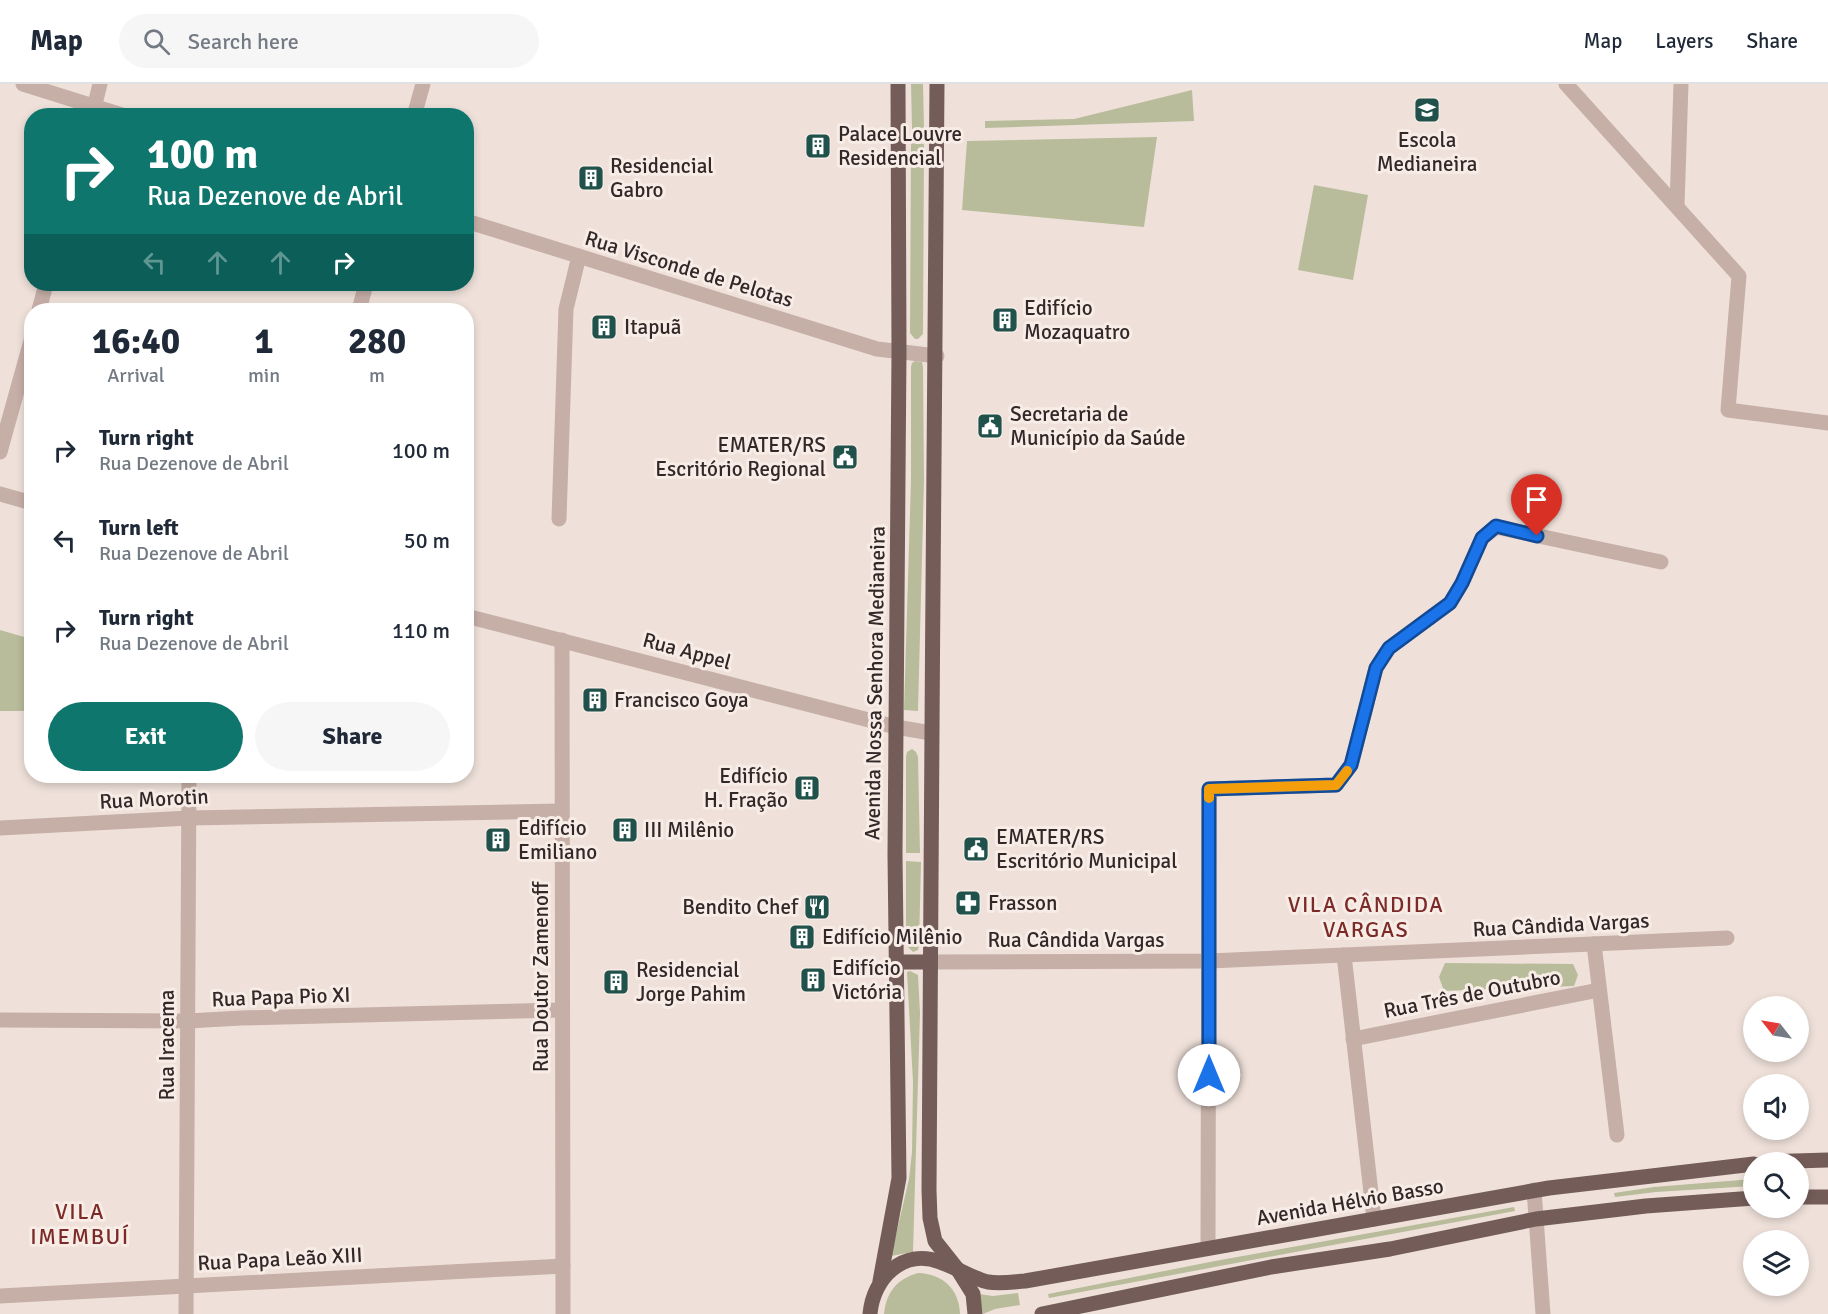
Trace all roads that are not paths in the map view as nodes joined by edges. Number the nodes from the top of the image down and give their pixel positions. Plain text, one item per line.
1 (23, 84) edge
2 (100, 84) edge
3 (423, 84) edge
4 (898, 84) edge
5 (938, 84) edge
6 (1566, 84) edge
7 (1681, 84) edge
8 (85, 108) edge
9 (94, 108) edge
10 (416, 108) edge
11 (1677, 206) junction
12 (474, 223) edge
13 (579, 256) junction
14 (899, 352) junction
15 (937, 356) junction
16 (24, 365) edge
17 (1828, 423) edge
18 (0, 452) edge
19 (0, 494) edge
20 (24, 500) edge
21 (558, 519) dead end
22 (1661, 562) dead end
23 (474, 618) edge
24 (562, 640) junction
25 (896, 728) junction
26 (931, 733) junction
27 (189, 783) edge
28 (562, 811) junction
29 (189, 818) junction
30 (0, 828) edge
31 (1726, 938) dead end
32 (1594, 944) junction
33 (1344, 955) junction
34 (1209, 961) junction
35 (896, 962) junction
36 (929, 962) junction
37 (1599, 990) junction
38 (562, 1010) junction
39 (0, 1020) edge
40 (188, 1021) junction
41 (1353, 1039) junction
42 (1617, 1135) dead end
43 (1828, 1160) edge
44 (1809, 1161) edge
45 (1743, 1165) edge
46 (1534, 1190) junction
47 (1809, 1197) edge
48 (1828, 1197) edge
49 (1743, 1199) edge
50 (1374, 1219) junction
51 (1536, 1219) junction
52 (1208, 1248) junction
53 (563, 1266) junction
54 (958, 1269) junction
55 (880, 1281) junction
56 (186, 1284) junction
57 (0, 1296) edge
58 (186, 1314) edge
59 (563, 1314) edge
60 (870, 1314) edge
61 (975, 1314) edge
62 (1042, 1314) edge
63 (1542, 1314) edge

1 - 8 street
2 - 9 street
3 - 10 street
4 - 14 main road, Avenida Nossa Senhora Medianeira
5 - 15 main road
6 - 11 street
7 - 11 street
11 - 17 street
12 - 13 street, Rua Visconde de Pelotas
13 - 14 street, Rua Visconde de Pelotas
13 - 21 street
14 - 15 street, Rua Visconde de Pelotas
14 - 25 main road, Avenida Nossa Senhora Medianeira
15 - 26 main road
16 - 18 street
19 - 20 street
22 - 34 street
23 - 24 street, Rua Appel
24 - 25 street, Rua Appel
24 - 28 street, Rua Doutor Zamenoff
25 - 26 street, Rua Appel
25 - 35 main road, Avenida Nossa Senhora Medianeira
26 - 36 main road
27 - 29 street, Rua Iracema
28 - 29 street, Rua Morotin
28 - 38 street, Rua Doutor Zamenoff
29 - 30 street, Rua Morotin
29 - 40 street, Rua Iracema
31 - 32 street, Rua Cândida Vargas
32 - 33 street, Rua Cândida Vargas
32 - 37 street
33 - 34 street, Rua Cândida Vargas
33 - 41 street
34 - 36 street, Rua Cândida Vargas
34 - 52 street
35 - 36 main road
35 - 55 main road, Avenida Nossa Senhora Medianeira
36 - 54 main road
37 - 41 street, Rua Três de Outubro
37 - 42 street
38 - 40 street, Rua Papa Pio XI
38 - 53 street, Rua Doutor Zamenoff
39 - 40 street, Rua Papa Pio XI
40 - 56 street, Rua Iracema
41 - 50 street
43 - 44 main road
45 - 46 main road, Avenida Hélvio Basso
46 - 50 main road, Avenida Hélvio Basso
46 - 51 street
47 - 48 main road
49 - 51 main road
50 - 52 main road, Avenida Hélvio Basso
51 - 62 main road
51 - 63 street
52 - 54 main road, Avenida Hélvio Basso
53 - 56 street, Rua Papa Leão XIII
53 - 59 street, Rua Doutor Zamenoff
54 - 55 main road, Avenida Hélvio Basso
54 - 61 main road
55 - 60 main road, Avenida Nossa Senhora Medianeira
56 - 57 street, Rua Papa Leão XIII
56 - 58 street, Rua Iracema

